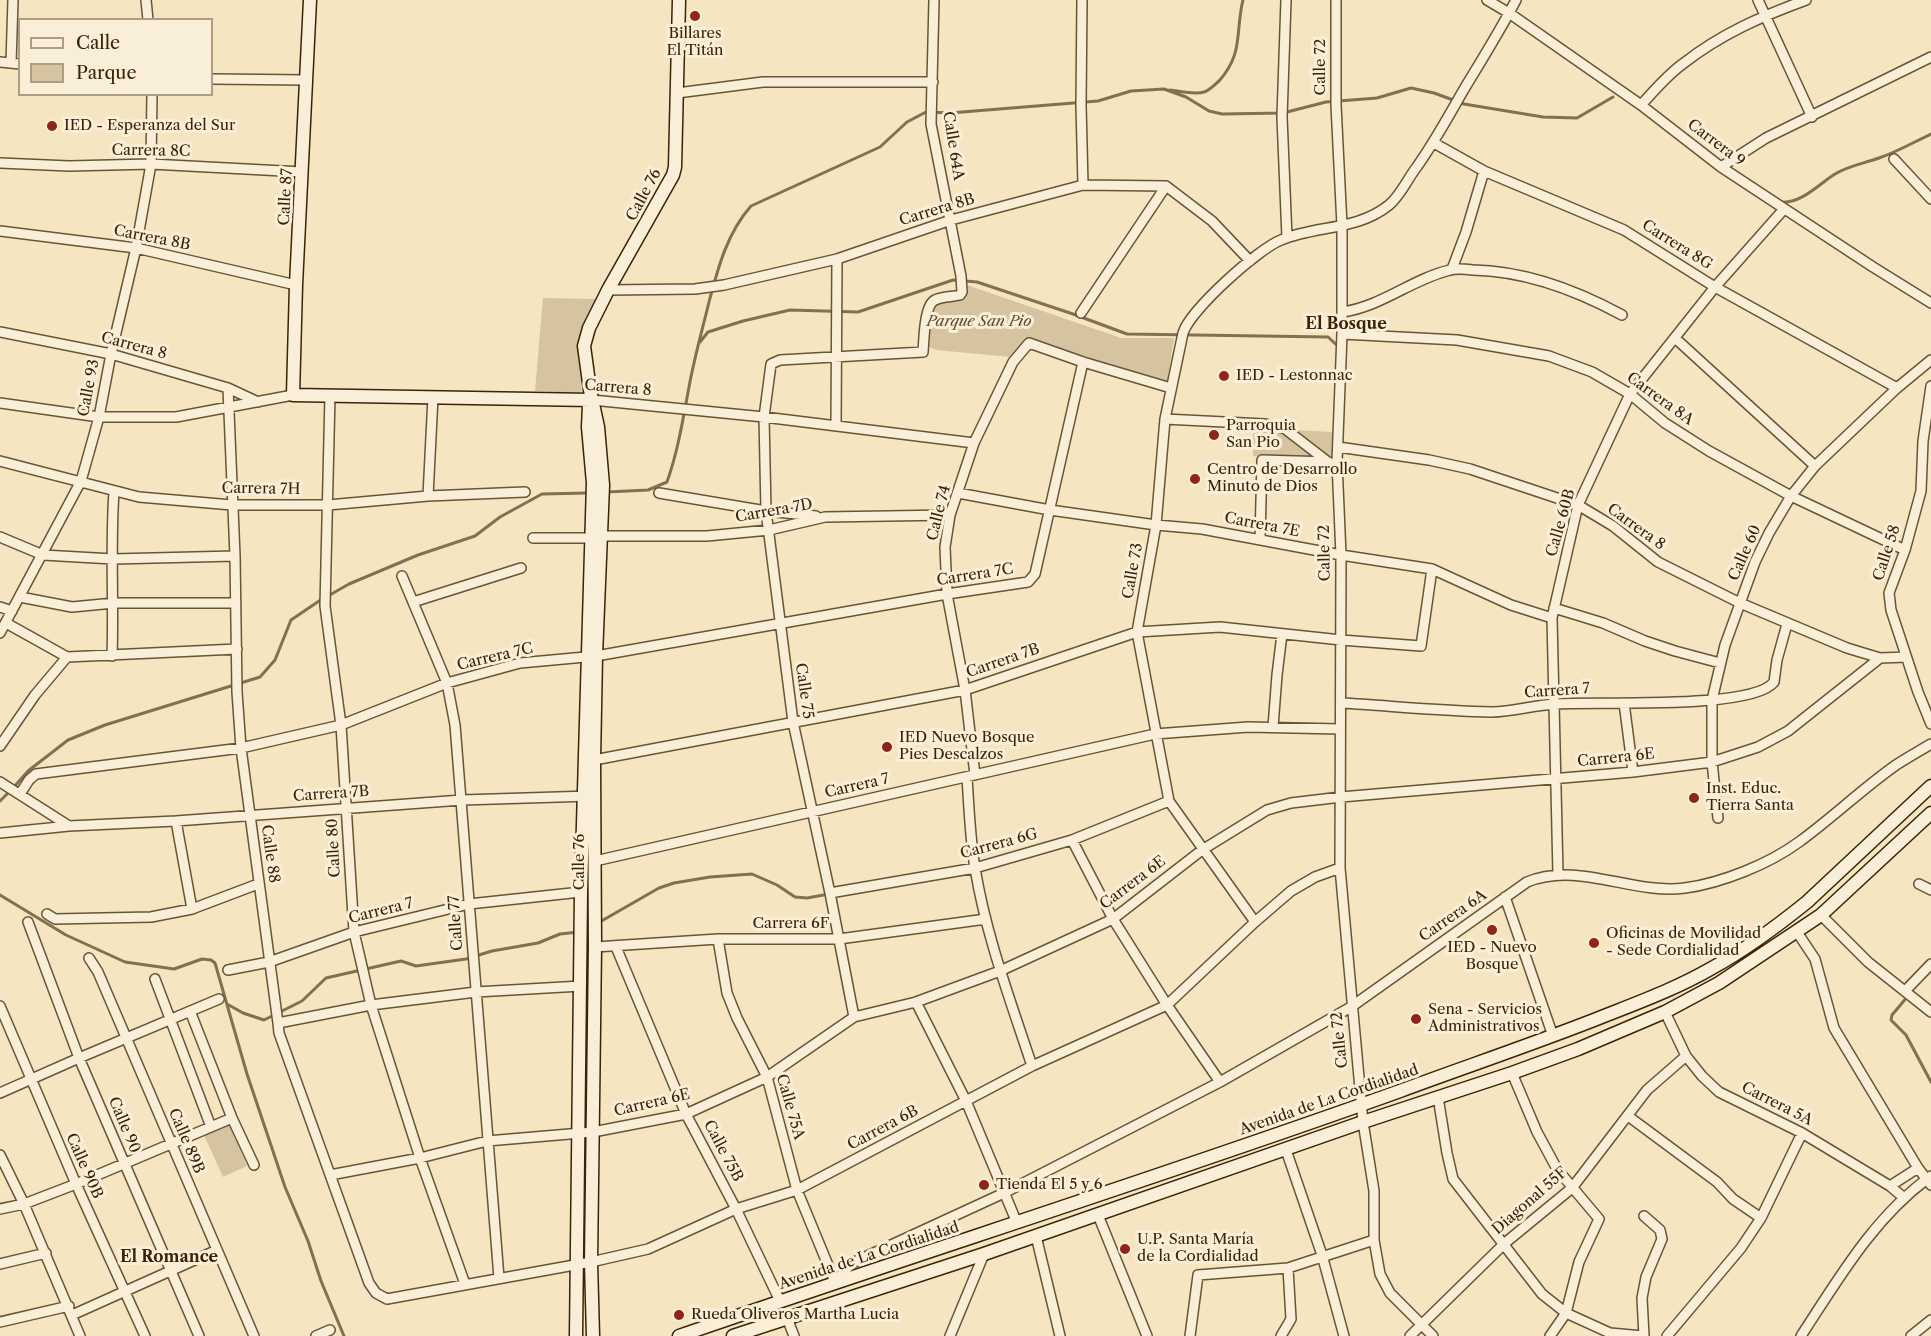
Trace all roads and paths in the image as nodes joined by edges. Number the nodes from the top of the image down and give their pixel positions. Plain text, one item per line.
1 (13, 0) edge
2 (146, 0) edge
3 (310, 0) edge
4 (679, 0) edge
5 (934, 0) edge
6 (1082, 0) edge
7 (1286, 0) edge
8 (1336, 0) edge
9 (1488, 0) edge
10 (1516, 0) edge
11 (1758, 0) edge
12 (1806, 0) edge
13 (1509, 13) junction
14 (1765, 15) junction
15 (147, 18) edge
16 (1931, 57) edge
17 (0, 62) edge
18 (15, 64) edge
19 (213, 79) edge
20 (307, 80) junction
21 (933, 82) junction
22 (677, 93) junction
23 (152, 96) edge
24 (1641, 105) junction
25 (1812, 117) junction
26 (1434, 143) junction
27 (1894, 159) dead end
28 (0, 163) edge
29 (151, 164) junction
30 (1721, 167) junction
31 (1484, 171) junction
32 (303, 172) junction
33 (1083, 185) junction
34 (1166, 186) junction
35 (1931, 199) edge
36 (1784, 210) junction
37 (951, 220) junction
38 (1342, 226) junction
39 (0, 231) edge
40 (1283, 239) junction
41 (136, 248) junction
42 (837, 259) junction
43 (1250, 261) junction
44 (1452, 269) junction
45 (296, 285) junction
46 (1715, 287) junction
47 (608, 290) junction
48 (1931, 303) edge
49 (1342, 312) junction
50 (1081, 313) dead end
51 (1622, 315) dead end
52 (0, 332) edge
53 (1342, 334) junction
54 (1675, 338) junction
55 (111, 354) junction
56 (836, 357) junction
57 (1931, 360) edge
58 (1083, 362) junction
59 (1931, 386) edge
60 (228, 388) junction
61 (1171, 388) junction
62 (1897, 388) junction
63 (1630, 394) junction
64 (293, 395) junction
65 (330, 395) junction
66 (590, 396) junction
67 (433, 397) junction
68 (258, 402) junction
69 (0, 404) edge
70 (229, 407) junction
71 (99, 417) junction
72 (764, 417) junction
73 (1165, 419) junction
74 (836, 426) junction
75 (974, 443) junction
76 (1338, 447) junction
77 (0, 461) edge
78 (1332, 462) junction
79 (1815, 466) junction
80 (81, 481) junction
81 (114, 492) junction
82 (525, 492) dead end
83 (659, 493) dead end
84 (958, 493) junction
85 (428, 495) junction
86 (1791, 496) junction
87 (232, 505) junction
88 (328, 505) junction
89 (1578, 505) junction
90 (1050, 510) junction
91 (766, 511) junction
92 (950, 515) junction
93 (825, 517) junction
94 (1156, 525) junction
95 (769, 530) junction
96 (0, 537) edge
97 (596, 537) junction
98 (533, 538) dead end
99 (1260, 540) junction
100 (1905, 550) junction
101 (43, 555) junction
102 (1341, 555) junction
103 (235, 556) junction
104 (113, 559) junction
105 (521, 568) dead end
106 (1432, 569) junction
107 (402, 576) dead end
108 (947, 594) junction
109 (20, 597) junction
110 (413, 602) junction
111 (114, 603) junction
112 (236, 603) junction
113 (1740, 603) junction
114 (0, 607) edge
115 (12, 611) junction
116 (1553, 613) junction
117 (6, 623) junction
118 (780, 623) junction
119 (1787, 624) junction
120 (1137, 632) junction
121 (0, 633) edge
122 (1282, 634) junction
123 (1341, 640) junction
124 (237, 649) junction
125 (112, 656) junction
126 (591, 656) junction
127 (67, 657) junction
128 (1906, 657) junction
129 (1880, 658) junction
130 (1720, 663) junction
131 (447, 683) junction
132 (965, 690) junction
133 (1712, 700) junction
134 (1623, 703) junction
135 (1342, 704) junction
136 (1555, 704) junction
137 (793, 722) junction
138 (1931, 724) edge
139 (341, 725) junction
140 (1274, 727) junction
141 (1340, 729) junction
142 (1155, 734) junction
143 (1931, 744) edge
144 (0, 746) edge
145 (241, 748) junction
146 (594, 760) junction
147 (1712, 762) junction
148 (1633, 772) junction
149 (971, 776) junction
150 (1555, 779) junction
151 (1, 783) edge
152 (1931, 786) edge
153 (16, 792) junction
154 (590, 796) junction
155 (1341, 797) junction
156 (462, 800) junction
157 (1169, 801) junction
158 (347, 807) junction
159 (812, 811) junction
160 (1931, 813) edge
161 (249, 815) junction
162 (1718, 818) dead end
163 (176, 821) junction
164 (69, 826) junction
165 (0, 833) edge
166 (1072, 840) junction
167 (1202, 850) junction
168 (595, 861) junction
169 (975, 868) junction
170 (1340, 868) junction
171 (1558, 874) junction
172 (258, 884) junction
173 (1919, 884) dead end
174 (1931, 890) edge
175 (581, 892) junction
176 (831, 893) junction
177 (1505, 897) junction
178 (469, 904) junction
179 (192, 909) junction
180 (47, 914) dead end
181 (1821, 915) junction
182 (986, 919) junction
183 (1113, 919) junction
184 (28, 922) dead end
185 (1255, 922) junction
186 (354, 932) junction
187 (1797, 932) junction
188 (718, 939) junction
189 (839, 939) junction
190 (595, 947) junction
191 (616, 947) junction
192 (89, 958) dead end
193 (269, 962) junction
194 (1931, 964) edge
195 (228, 970) dead end
196 (1000, 971) junction
197 (155, 979) dead end
198 (581, 986) junction
199 (1905, 991) junction
200 (476, 992) junction
201 (219, 999) dead end
202 (916, 1002) junction
203 (0, 1005) edge
204 (372, 1005) junction
205 (1167, 1005) junction
206 (1351, 1007) junction
207 (190, 1011) junction
208 (1665, 1012) junction
209 (1931, 1012) edge
210 (854, 1017) junction
211 (170, 1019) junction
212 (278, 1023) junction
213 (1553, 1036) junction
214 (126, 1039) junction
215 (1686, 1056) junction
216 (79, 1058) junction
217 (1032, 1066) junction
218 (1512, 1073) junction
219 (767, 1077) junction
220 (31, 1080) junction
221 (1220, 1082) junction
222 (0, 1093) edge
223 (1438, 1097) junction
224 (966, 1101) junction
225 (1361, 1105) junction
226 (686, 1114) junction
227 (1628, 1116) junction
228 (232, 1118) junction
229 (1363, 1122) junction
230 (211, 1127) junction
231 (593, 1132) junction
232 (1802, 1133) junction
233 (579, 1134) junction
234 (487, 1142) junction
235 (171, 1144) junction
236 (1286, 1150) junction
237 (0, 1155) edge
238 (420, 1158) junction
239 (125, 1164) junction
240 (254, 1165) dead end
241 (1918, 1168) junction
242 (330, 1175) junction
243 (1929, 1180) edge
244 (75, 1184) junction
245 (1890, 1186) junction
246 (1572, 1188) junction
247 (797, 1190) junction
248 (1004, 1192) junction
249 (1903, 1197) junction
250 (24, 1204) junction
251 (0, 1209) edge
252 (736, 1209) junction
253 (1098, 1215) junction
254 (1644, 1216) dead end
255 (1761, 1218) junction
256 (1017, 1223) junction
257 (1036, 1236) junction
258 (1374, 1240) junction
259 (1505, 1243) junction
260 (217, 1250) junction
261 (46, 1253) junction
262 (984, 1254) junction
263 (1322, 1256) junction
264 (591, 1262) junction
265 (0, 1264) edge
266 (576, 1264) junction
267 (1288, 1268) junction
268 (171, 1270) junction
269 (499, 1278) junction
270 (835, 1282) junction
271 (465, 1284) junction
272 (125, 1292) junction
273 (387, 1299) joint
274 (780, 1301) junction
275 (70, 1311) junction
276 (1566, 1313) junction
277 (787, 1318) junction
278 (1931, 1320) edge
279 (0, 1322) edge
280 (1422, 1325) junction
281 (330, 1330) dead end
282 (1059, 1331) edge
283 (1610, 1335) edge
284 (80, 1336) edge
285 (145, 1336) edge
286 (199, 1336) edge
287 (255, 1336) edge
288 (316, 1336) edge
289 (576, 1336) edge
290 (593, 1336) edge
291 (679, 1336) edge
292 (733, 1336) edge
293 (794, 1336) edge
294 (950, 1336) edge
295 (1054, 1336) edge
296 (1147, 1336) edge
297 (1190, 1336) edge
298 (1281, 1336) edge
299 (1344, 1336) edge
300 (1410, 1336) edge
301 (1433, 1336) edge
302 (1550, 1336) edge
303 (1643, 1336) edge
304 (1667, 1336) edge
305 (1801, 1336) edge
306 (1911, 1336) edge

1 - 18 street
2 - 15 street
3 - 20 street, Calle 87
4 - 22 street, Calle 76
5 - 21 street, Calle 64A
6 - 33 street
7 - 40 street
8 - 38 street, Calle 72
9 - 13 street, Carrera 9
10 - 13 street
11 - 14 street
12 - 14 street
13 - 24 street, Carrera 9
13 - 26 street
14 - 24 street
14 - 25 street
16 - 25 street
17 - 18 street
19 - 20 street
20 - 32 street, Calle 87
21 - 22 street
21 - 37 street, Calle 64A
22 - 47 street, Calle 76
23 - 29 street, Calle 93
24 - 30 street, Carrera 9
25 - 30 street
26 - 31 street, Carrera 8G
26 - 38 street
27 - 35 street
28 - 29 street, Carrera 8C
29 - 32 street, Carrera 8C
29 - 41 street, Calle 93
30 - 36 street, Carrera 9
31 - 44 street
31 - 46 street, Carrera 8G
32 - 45 street, Calle 87
33 - 34 street, Carrera 8B
33 - 37 street, Carrera 8B
34 - 43 street
34 - 50 street
36 - 46 street, Calle 60B
36 - 48 street, Carrera 9
37 - 42 street, Carrera 8B
37 - 56 street, Calle 64A
38 - 40 street
38 - 49 street, Calle 72
39 - 41 street, Carrera 8B
40 - 43 street, Calle 73
41 - 45 street, Carrera 8B
41 - 55 street, Calle 93
42 - 47 street, Carrera 8B
42 - 56 street
43 - 61 street, Calle 73
44 - 49 street
44 - 51 street
45 - 64 street, Calle 87
46 - 54 street, Calle 60B
46 - 62 street, Carrera 8G
47 - 66 street, Calle 76
49 - 53 street, Calle 72
52 - 55 street, Carrera 8
53 - 63 street, Carrera 8A
53 - 76 street, Calle 72
54 - 63 street, Calle 60B
54 - 79 street
55 - 60 street, Carrera 8
55 - 71 street, Calle 93
56 - 72 street, Calle 75
56 - 74 street
57 - 62 street, Calle 60
58 - 61 street
58 - 75 street, Calle 74
58 - 90 street
59 - 100 street, Calle 58
60 - 68 street, Carrera 8
60 - 70 street, Calle 88
61 - 73 street, Calle 73
62 - 79 street, Calle 60
63 - 86 street, Carrera 8A
63 - 89 street, Calle 60B
64 - 65 street, Carrera 8
64 - 68 street, Carrera 8
65 - 67 street, Carrera 8
65 - 88 street, Calle 80
66 - 67 street, Carrera 8
66 - 72 street, Carrera 8
66 - 97 street, Calle 76
67 - 85 street
68 - 70 street, Carrera 8
69 - 71 street, Carrera 8
70 - 71 street, Carrera 8
70 - 87 street, Calle 88
71 - 80 street, Calle 93
72 - 74 street, Carrera 8
72 - 91 street, Calle 75
73 - 78 street
73 - 94 street, Calle 73
74 - 75 street, Carrera 8
75 - 84 street, Calle 74
76 - 78 street, Calle 72
76 - 89 street, Carrera 8
77 - 80 street, Carrera 7H
78 - 99 street
78 - 102 street, Calle 72
79 - 86 street, Calle 60
80 - 81 street, Carrera 7H
80 - 101 street, Calle 93
81 - 87 street, Carrera 7H
81 - 104 street
82 - 85 street, Carrera 7H
83 - 91 street
84 - 90 street, Carrera 7E
84 - 92 street, Calle 74
85 - 88 street, Carrera 7H
86 - 100 street, Carrera 8A
86 - 113 street, Calle 60
87 - 88 street, Carrera 7H
87 - 103 street, Calle 88
88 - 139 street, Calle 80
89 - 113 street, Carrera 8
89 - 116 street, Calle 60B
90 - 94 street, Carrera 7E
90 - 108 street, Carrera 7C
91 - 93 street
91 - 95 street, Calle 75
92 - 93 street, Carrera 7D
92 - 108 street, Calle 74
93 - 95 street, Carrera 7D
94 - 99 street, Carrera 7E
94 - 120 street, Calle 73
95 - 97 street, Carrera 7D
95 - 118 street, Calle 75
96 - 101 street
97 - 98 street, Carrera 7D
97 - 126 street, Calle 76
99 - 102 street, Carrera 7E
100 - 128 street, Calle 58
101 - 104 street
101 - 109 street, Calle 93
102 - 106 street, Carrera 7E
102 - 123 street, Calle 72
103 - 104 street
103 - 112 street, Calle 88
104 - 111 street
105 - 110 street
106 - 116 street, Carrera 7E
106 - 123 street, Carrera 7B
107 - 110 street, Calle 77
108 - 118 street, Carrera 7C
108 - 132 street, Calle 74
109 - 111 street
109 - 115 street, Calle 93
110 - 131 street, Calle 77
111 - 112 street
111 - 125 street
112 - 124 street, Calle 88
113 - 119 street, Carrera 8
113 - 130 street, Calle 60
114 - 115 street
115 - 117 street, Calle 93
116 - 130 street, Carrera 7E
116 - 136 street, Calle 60B
117 - 121 street, Calle 93
117 - 127 street
118 - 126 street, Carrera 7C
118 - 137 street, Calle 75
119 - 129 street, Carrera 8
119 - 133 street, Carrera 7
120 - 122 street, Carrera 7B
120 - 132 street, Carrera 7B
120 - 142 street, Calle 73
122 - 123 street, Carrera 7B
122 - 140 street
123 - 135 street, Calle 72
124 - 125 street
124 - 145 street, Calle 88
125 - 127 street
126 - 131 street, Carrera 7C
126 - 146 street, Calle 76
126 - 154 street, Calle 76
127 - 144 street
128 - 129 street, Carrera 8
128 - 138 street, Calle 58
129 - 147 street, Carrera 6E
130 - 133 street, Calle 60
131 - 139 street, Carrera 7C
131 - 156 street, Calle 77
132 - 137 street, Carrera 7B
132 - 149 street, Calle 74
133 - 134 street, Carrera 7
133 - 147 street, Calle 60
134 - 136 street, Carrera 7
134 - 148 street
135 - 136 street, Carrera 7
135 - 141 street, Calle 72
136 - 150 street, Calle 60B
137 - 146 street, Carrera 7B
137 - 159 street, Calle 75
139 - 145 street, Carrera 7C
139 - 158 street, Calle 80
140 - 141 street, Carrera 7
140 - 142 street, Carrera 7
141 - 155 street, Calle 72
142 - 149 street, Carrera 7
142 - 157 street, Calle 73
143 - 171 street, Carrera 6A
145 - 153 street, Carrera 7C
145 - 161 street, Calle 88
146 - 154 street, Calle 76
147 - 148 street, Carrera 6E
147 - 162 street, Calle 60
148 - 150 street, Carrera 6E
149 - 159 street, Carrera 7
149 - 169 street, Calle 74
150 - 155 street, Carrera 6E
150 - 171 street, Calle 60B
151 - 153 street
152 - 213 street, Avenida de La Cordialidad
153 - 164 street
154 - 156 street, Carrera 7B
154 - 168 street, Calle 76
154 - 175 street, Calle 76
155 - 167 street, Carrera 6E
155 - 170 street, Calle 72
156 - 158 street, Carrera 7B
156 - 178 street, Calle 77
157 - 166 street, Carrera 6G
157 - 167 street, Calle 73
158 - 161 street, Carrera 7B
158 - 186 street, Calle 80
159 - 168 street, Carrera 7
159 - 176 street, Calle 75
160 - 181 street
161 - 163 street, Carrera 7B
161 - 172 street, Calle 88
163 - 164 street, Carrera 7B
163 - 179 street
164 - 165 street, Carrera 7B
166 - 169 street, Carrera 6G
166 - 183 street
167 - 183 street, Carrera 6E
167 - 185 street, Calle 73
168 - 190 street, Calle 76
169 - 176 street, Carrera 6G
169 - 182 street, Calle 74
170 - 185 street, Carrera 6B
170 - 206 street, Calle 72
171 - 177 street, Carrera 6A
172 - 179 street
172 - 193 street, Calle 88
173 - 174 street
175 - 178 street, Carrera 7
175 - 198 street, Calle 76
176 - 189 street, Calle 75
177 - 206 street, Carrera 6A
177 - 213 street
178 - 186 street, Carrera 7
178 - 200 street, Calle 77
179 - 180 street
181 - 187 street
181 - 199 street
182 - 189 street, Carrera 6F
182 - 196 street, Calle 74
183 - 196 street, Carrera 6E
183 - 205 street
184 - 216 street, Calle 90
185 - 205 street, Carrera 6B
186 - 193 street, Carrera 7
186 - 204 street, Calle 80
187 - 208 street
187 - 241 street
188 - 189 street, Carrera 6F
188 - 191 street, Carrera 6F
188 - 219 street, Calle 75A
189 - 210 street, Calle 75
190 - 191 street, Carrera 6F
190 - 231 street, Calle 76
191 - 226 street, Calle 75B
192 - 214 street, Calle 89B
193 - 195 street, Carrera 7
193 - 212 street, Calle 88
194 - 199 street
196 - 202 street, Carrera 6E
196 - 217 street, Calle 74
197 - 211 street
198 - 200 street
198 - 233 street, Calle 76
199 - 209 street
200 - 204 street
200 - 234 street, Calle 77
201 - 207 street
202 - 210 street, Carrera 6E
202 - 224 street
203 - 220 street, Calle 90B
204 - 212 street
204 - 238 street, Calle 80
205 - 217 street, Carrera 6B
205 - 221 street
206 - 221 street, Carrera 6A
206 - 225 street, Calle 72
207 - 211 street
207 - 228 street
208 - 215 street, Carrera 5A
208 - 218 street
210 - 219 street, Carrera 6E
211 - 214 street
211 - 230 street
212 - 242 street, Calle 88
213 - 225 street, Avenida de La Cordialidad
214 - 216 street
214 - 235 street, Calle 89B
215 - 227 street, Diagonal 55F
215 - 232 street, Carrera 5A
216 - 220 street
216 - 239 street, Calle 90
217 - 224 street, Carrera 6B
218 - 223 street
218 - 246 street
219 - 226 street, Carrera 6E
219 - 247 street, Calle 75A
220 - 222 street
220 - 244 street, Calle 90B
221 - 248 street, Carrera 6A
223 - 229 street
223 - 259 street
224 - 247 street, Carrera 6B
224 - 248 street
225 - 229 street, Calle 72
225 - 256 street, Avenida de La Cordialidad
226 - 231 street, Carrera 6E
226 - 252 street, Calle 75B
227 - 246 street, Diagonal 55F
227 - 255 street
228 - 230 street
228 - 240 street
229 - 236 street
229 - 258 street, Calle 72
230 - 235 street
231 - 233 street, Carrera 6E
231 - 264 street, Calle 76
232 - 245 street, Carrera 5A
232 - 255 street
233 - 234 street, Carrera 6E
233 - 266 street, Calle 76
234 - 238 street, Carrera 6E
234 - 269 street, Calle 77
235 - 239 street
235 - 260 street, Calle 89B
236 - 253 street
236 - 263 street
237 - 250 street
238 - 242 street, Carrera 6E
238 - 271 street, Calle 80
239 - 244 street
239 - 268 street, Calle 90
241 - 243 street
241 - 245 street
242 - 273 street, Calle 88
243 - 249 street
244 - 250 street
244 - 272 street, Calle 90B
245 - 249 street, Carrera 5A
246 - 259 street, Diagonal 55F
246 - 276 street
247 - 252 street, Carrera 6B
247 - 270 street, Calle 75A
248 - 256 street
248 - 270 street, Carrera 6A
249 - 305 street
250 - 251 street
250 - 261 street
252 - 264 street, Carrera 6B
252 - 274 street, Calle 75B
253 - 257 street
253 - 296 street
254 - 303 street
255 - 304 street
256 - 270 street, Avenida de La Cordialidad
257 - 262 street
257 - 282 street
258 - 263 street
258 - 280 street, Calle 72
259 - 276 street
259 - 280 street, Diagonal 55F
260 - 268 street
260 - 287 street, Calle 89B
261 - 265 street
261 - 275 street
262 - 277 street
262 - 294 street
263 - 267 street
263 - 299 street
264 - 266 street, Carrera 6B
264 - 290 street, Calle 76
266 - 269 street, Carrera 6B
266 - 289 street, Calle 76
267 - 297 street
267 - 298 street
268 - 272 street
268 - 286 street, Calle 90
269 - 271 street, Carrera 6B
270 - 274 street, Avenida de La Cordialidad
271 - 273 street, Carrera 6B
272 - 275 street
272 - 285 street, Calle 90B
274 - 291 street, Avenida de La Cordialidad
275 - 279 street
275 - 284 street
276 - 283 street
276 - 302 street
277 - 292 street
277 - 293 street
278 - 306 street
280 - 300 street, Diagonal 55F
280 - 301 street, Calle 72
281 - 288 street
282 - 295 street
283 - 303 street

